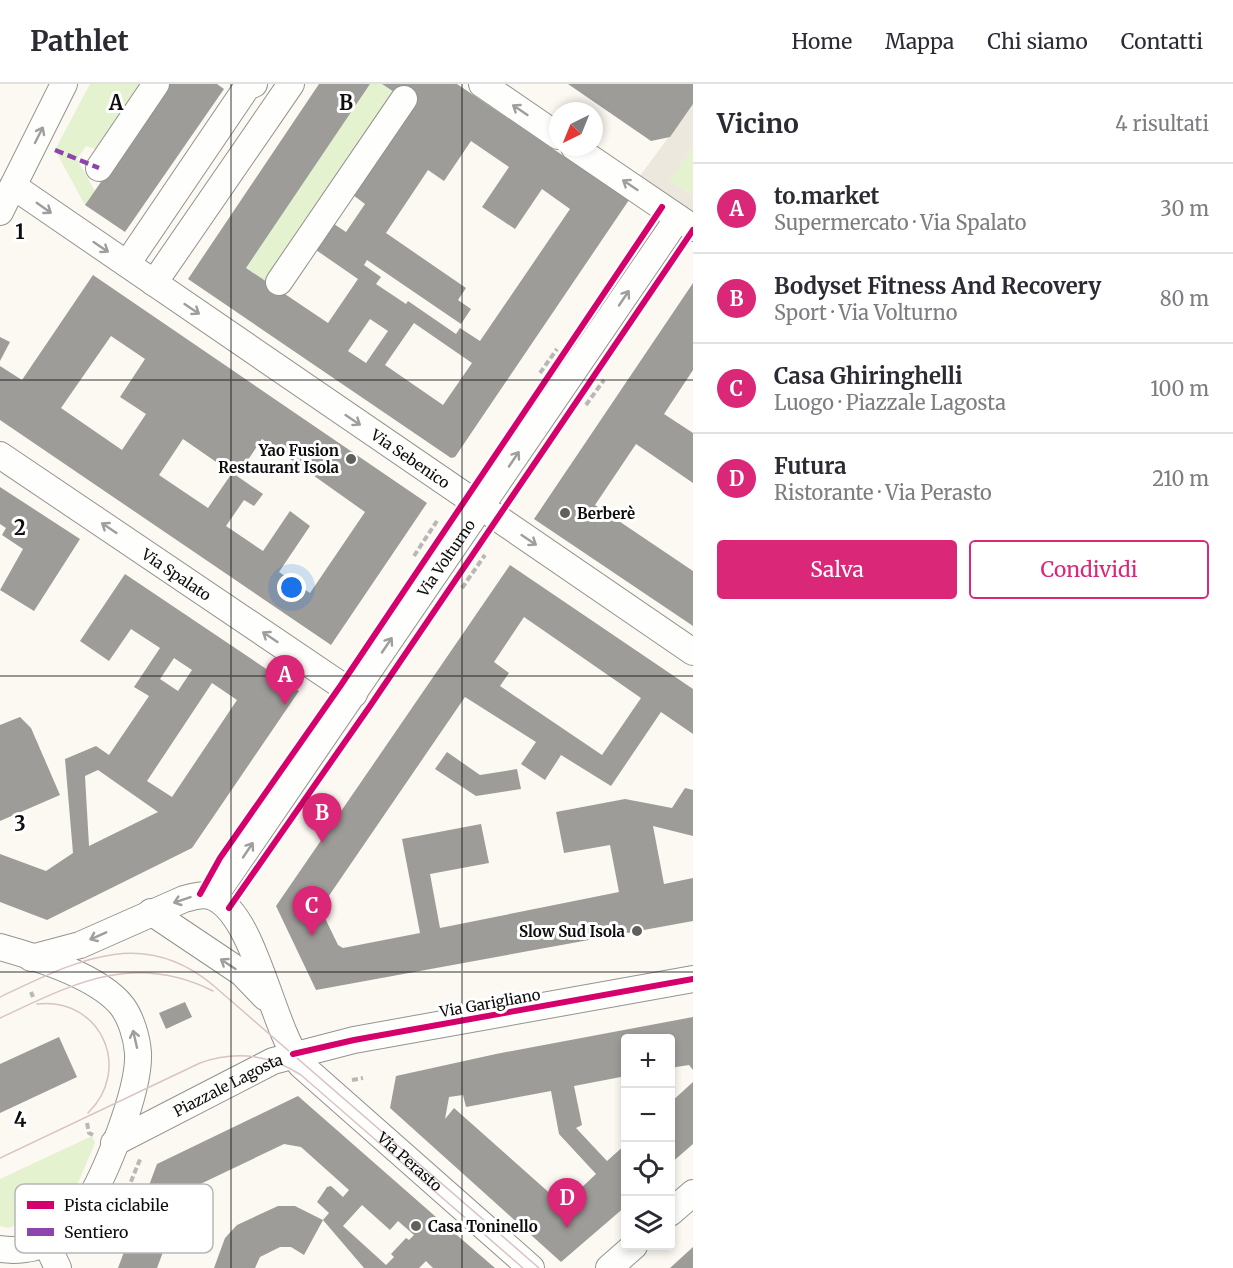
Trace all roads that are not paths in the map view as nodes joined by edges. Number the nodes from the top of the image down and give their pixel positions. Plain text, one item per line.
1 (64, 84) edge
2 (156, 84) edge
3 (291, 84) edge
4 (482, 84) edge
5 (248, 85) edge
6 (404, 99) dead end
7 (549, 130) edge
8 (587, 156) edge
9 (99, 168) dead end
10 (6, 188) edge
11 (0, 212) edge
12 (685, 223) edge
13 (127, 264) junction
14 (279, 282) dead end
15 (154, 283) junction
16 (0, 455) edge
17 (481, 507) junction
18 (693, 652) edge
19 (354, 694) junction
20 (214, 897) junction
21 (151, 912) junction
22 (0, 946) edge
23 (31, 958) junction
24 (693, 979) edge
25 (271, 1003) junction
26 (293, 1054) junction
27 (114, 1143) junction
28 (97, 1184) edge
29 (693, 1192) edge
30 (675, 1208) edge
31 (0, 1249) edge
32 (629, 1250) edge
33 (15, 1251) edge
34 (51, 1253) edge
35 (58, 1268) edge
36 (531, 1268) edge
37 (609, 1268) edge

10 -> 1 street
2 - 9 street
3 - 15 street
7 -> 4 street
5 - 13 street
6 - 14 street
12 -> 8 street
10 - 11 street
10 -> 13 street, Via Sebenico
17 -> 12 street, Via Volturno
13 - 15 street, Via Sebenico
15 -> 17 street, Via Sebenico
19 -> 16 street, Via Spalato
17 -> 18 street, Via Sebenico
19 -> 17 street, Via Volturno
20 -> 19 street, Via Volturno
20 -> 21 street
20 - 25 street, Piazzale Lagosta
21 -> 23 street
25 -> 21 street, Piazzale Lagosta
22 - 23 street
27 -> 23 street
24 - 26 street, Via Garigliano
25 - 26 street, Piazzale Lagosta
26 - 27 street, Piazzale Lagosta
26 - 36 street, Via Perasto
27 - 28 street
29 - 30 street
31 - 33 street
32 - 37 street
34 - 35 street

